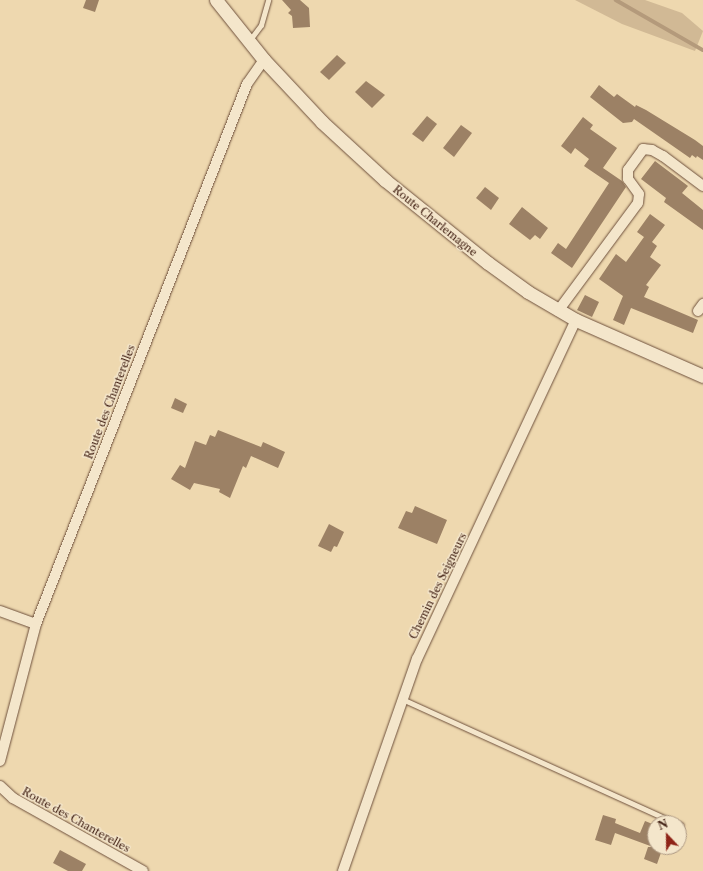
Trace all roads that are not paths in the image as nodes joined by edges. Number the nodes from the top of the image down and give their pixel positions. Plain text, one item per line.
1 (216, 0) edge
2 (268, 0) edge
3 (248, 42) junction
4 (264, 60) junction
5 (703, 186) edge
6 (558, 311) junction
7 (576, 320) junction
8 (703, 376) edge
9 (0, 611) edge
10 (36, 624) junction
11 (402, 699) junction
12 (0, 761) edge
13 (0, 786) edge
14 (658, 815) edge
15 (143, 871) edge
16 (344, 871) edge

1 - 3 main road, Route Charlemagne
2 - 3 lane
3 - 4 main road, Route Charlemagne
4 - 6 main road, Route Charlemagne
4 - 10 street, Route des Chanterelles
5 - 6 street
6 - 7 main road, Route Charlemagne
7 - 8 main road, Route Charlemagne
7 - 11 street, Chemin des Seigneurs
9 - 10 street
10 - 12 street, Route des Chanterelles
11 - 14 lane
11 - 16 street, Chemin des Seigneurs
13 - 15 street, Route des Chanterelles

